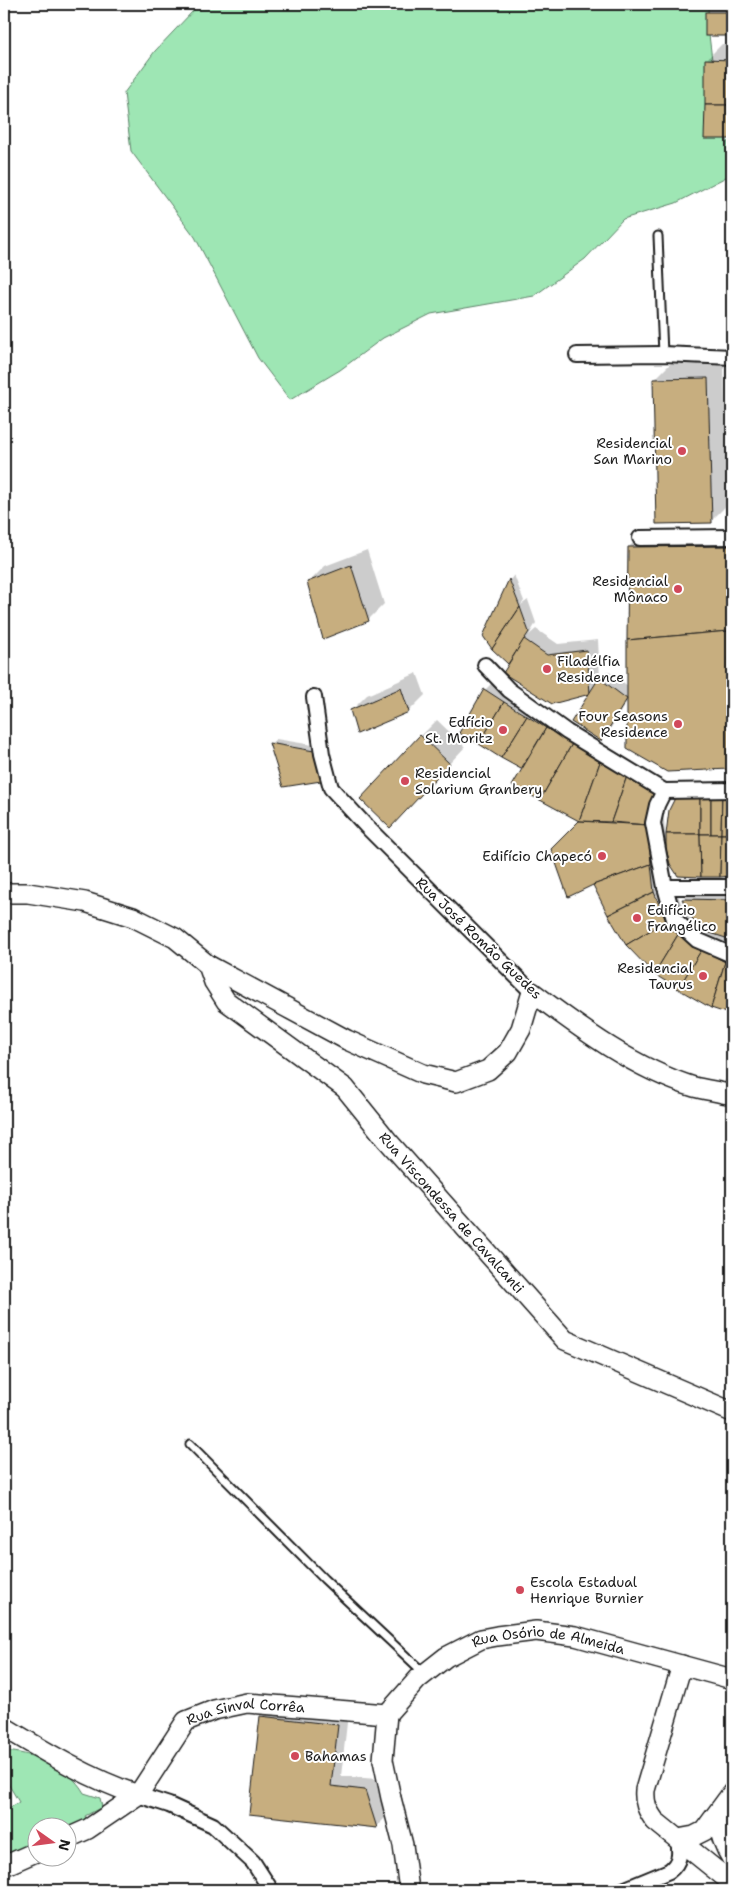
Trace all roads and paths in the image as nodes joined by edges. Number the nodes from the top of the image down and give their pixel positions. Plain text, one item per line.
1 (658, 236) dead end
2 (663, 354) junction
3 (577, 356) dead end
4 (732, 357) edge
5 (732, 537) edge
6 (640, 538) dead end
7 (485, 665) dead end
8 (314, 697) dead end
9 (732, 790) edge
10 (664, 791) junction
11 (732, 887) edge
12 (665, 888) junction
13 (4, 892) edge
14 (732, 955) edge
15 (208, 965) junction
16 (532, 992) junction
17 (732, 1095) edge
18 (732, 1412) edge
19 (190, 1444) dead end
20 (682, 1665) junction
21 (425, 1674) junction
22 (732, 1679) edge
23 (387, 1714) junction
24 (4, 1727) edge
25 (103, 1782) junction
26 (732, 1792) edge
27 (138, 1795) junction
28 (716, 1815) junction
29 (107, 1816) junction
30 (78, 1834) edge
31 (678, 1839) junction
32 (28, 1855) edge
33 (732, 1859) edge
34 (4, 1866) edge
35 (728, 1880) edge
36 (272, 1890) edge
37 (409, 1890) edge
38 (623, 1890) edge

1 - 2 lane
2 - 3 street
2 - 4 street
5 - 6 street
7 - 10 street
8 - 16 street, Rua José Romão Guedes
9 - 10 street
10 - 12 street
11 - 12 street
12 - 14 street
13 - 15 street
15 - 16 street
15 - 18 street, Rua Viscondessa de Cavalcanti
16 - 17 street, Rua José Romão Guedes
19 - 21 lane
20 - 21 street, Rua Osório de Almeida
20 - 22 street, Rua Osório de Almeida
20 - 31 street
21 - 23 street, Rua Osório de Almeida
23 - 27 street, Rua Sinval Corrêa
23 - 37 street
24 - 25 street
25 - 27 street
25 - 29 street
26 - 28 street
27 - 29 street, Rua Sinval Corrêa
27 - 36 street
28 - 31 street
28 - 33 street
29 - 30 street, Rua Sinval Corrêa
31 - 35 street
31 - 38 street
32 - 34 street

